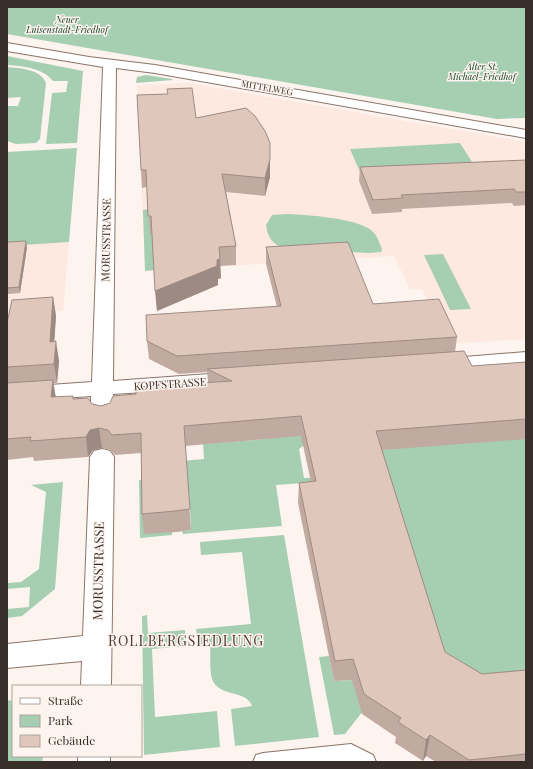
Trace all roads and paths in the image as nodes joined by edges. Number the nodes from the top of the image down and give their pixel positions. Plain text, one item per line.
1 (7, 47) edge
2 (110, 64) junction
3 (526, 134) edge
4 (526, 358) edge
5 (423, 366) edge
6 (256, 378) edge
7 (102, 388) junction
8 (7, 395) edge
9 (102, 417) edge
10 (102, 456) dead end
11 (96, 647) junction
12 (7, 656) edge
13 (96, 685) edge
14 (263, 762) edge
15 (366, 762) edge

1 - 2 street, MITTELWEG
2 - 3 street, MITTELWEG
2 - 7 street, MORUSSTRASSE
4 - 5 street
6 - 7 street, KOPFSTRASSE
7 - 8 street, KOPFSTRASSE
7 - 9 street, MORUSSTRASSE
10 - 11 street, MORUSSTRASSE
11 - 12 street
11 - 13 street, MORUSSTRASSE
14 - 15 lane

